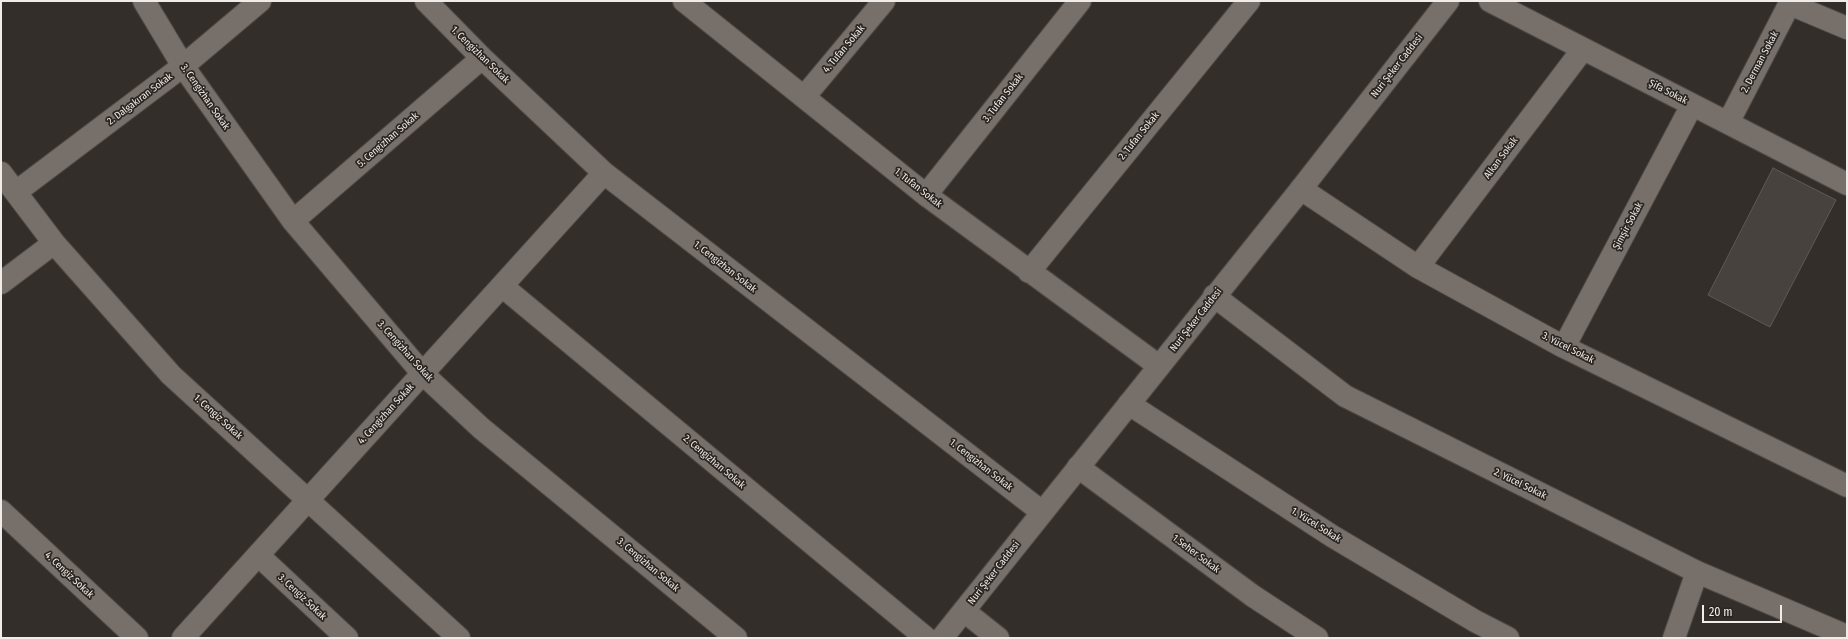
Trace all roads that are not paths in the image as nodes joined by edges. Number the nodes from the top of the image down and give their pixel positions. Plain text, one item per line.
1 (144, 1) edge
2 (260, 1) edge
3 (426, 1) edge
4 (684, 1) edge
5 (884, 1) edge
6 (1080, 1) edge
7 (1249, 1) edge
8 (1448, 1) edge
9 (1490, 1) edge
10 (1791, 2) edge
11 (1847, 28) edge
12 (1583, 49) junction
13 (482, 58) junction
14 (183, 66) junction
15 (804, 97) junction
16 (1692, 105) junction
17 (1728, 123) junction
18 (1, 173) edge
19 (604, 173) junction
20 (1847, 184) edge
21 (1301, 189) junction
22 (16, 192) junction
23 (926, 196) junction
24 (293, 221) junction
25 (54, 243) junction
26 (1418, 267) junction
27 (1029, 272) junction
28 (1, 283) edge
29 (502, 286) junction
30 (1214, 296) junction
31 (1564, 347) junction
32 (1159, 366) junction
33 (423, 374) junction
34 (1129, 404) junction
35 (1078, 467) junction
36 (1847, 486) edge
37 (308, 500) junction
38 (1, 511) edge
39 (1042, 512) junction
40 (258, 555) junction
41 (1697, 572) junction
42 (964, 611) junction
43 (1847, 636) edge
44 (137, 638) edge
45 (183, 638) edge
46 (347, 638) edge
47 (459, 638) edge
48 (736, 638) edge
49 (926, 638) edge
50 (942, 638) edge
51 (998, 638) edge
52 (1317, 638) edge
53 (1508, 638) edge
54 (1674, 638) edge

1 - 14 street, 3. Cengizhan Sokak
2 - 14 street, 2. Dalgakıran Sokak
3 - 13 street, 1. Cengizhan Sokak
4 - 15 street, 1. Tufan Sokak
5 - 15 street, 4. Tufan Sokak
6 - 23 street, 3. Tufan Sokak
7 - 27 street, 2. Tufan Sokak
8 - 21 street, Nuri Şeker Caddesi
9 - 12 street, Şifa Sokak
10 - 11 street
10 - 17 street, 2. Derman Sokak
12 - 16 street, Şifa Sokak
12 - 26 street, Alkan Sokak
13 - 19 street, 1. Cengizhan Sokak
13 - 24 street, 5. Cengizhan Sokak
14 - 22 street, 2. Dalgakıran Sokak
14 - 24 street, 3. Cengizhan Sokak
15 - 23 street, 1. Tufan Sokak
16 - 17 street, Şifa Sokak
16 - 31 street, Şimşir Sokak
17 - 20 street, Şifa Sokak
18 - 22 street, 1. Cengiz Sokak
19 - 29 street, 4. Cengizhan Sokak
19 - 39 street, 1. Cengizhan Sokak
21 - 26 street, 3. Yücel Sokak
21 - 30 street, Nuri Şeker Caddesi
22 - 25 street, 1. Cengiz Sokak
23 - 27 street, 1. Tufan Sokak
24 - 33 street, 3. Cengizhan Sokak
25 - 28 street
25 - 37 street, 1. Cengiz Sokak
26 - 31 street, 3. Yücel Sokak
27 - 32 street, 1. Tufan Sokak
29 - 33 street, 4. Cengizhan Sokak
29 - 49 street, 2. Cengizhan Sokak
30 - 32 street, Nuri Şeker Caddesi
30 - 41 street, 2. Yücel Sokak
31 - 36 street, 3. Yücel Sokak
32 - 34 street, Nuri Şeker Caddesi
33 - 37 street, 4. Cengizhan Sokak
33 - 48 street, 3. Cengizhan Sokak
34 - 35 street, Nuri Şeker Caddesi
34 - 53 street, 1. Yücel Sokak
35 - 39 street, Nuri Şeker Caddesi
35 - 52 street, 1.Seher Sokak
37 - 40 street, 4. Cengizhan Sokak
37 - 47 street, 1. Cengiz Sokak
38 - 44 street, 4. Cengiz Sokak
39 - 42 street, Nuri Şeker Caddesi
40 - 45 street, 4. Cengizhan Sokak
40 - 46 street, 3. Cengiz Sokak
41 - 43 street, 2. Yücel Sokak
41 - 54 street
42 - 50 street, Nuri Şeker Caddesi
42 - 51 street

